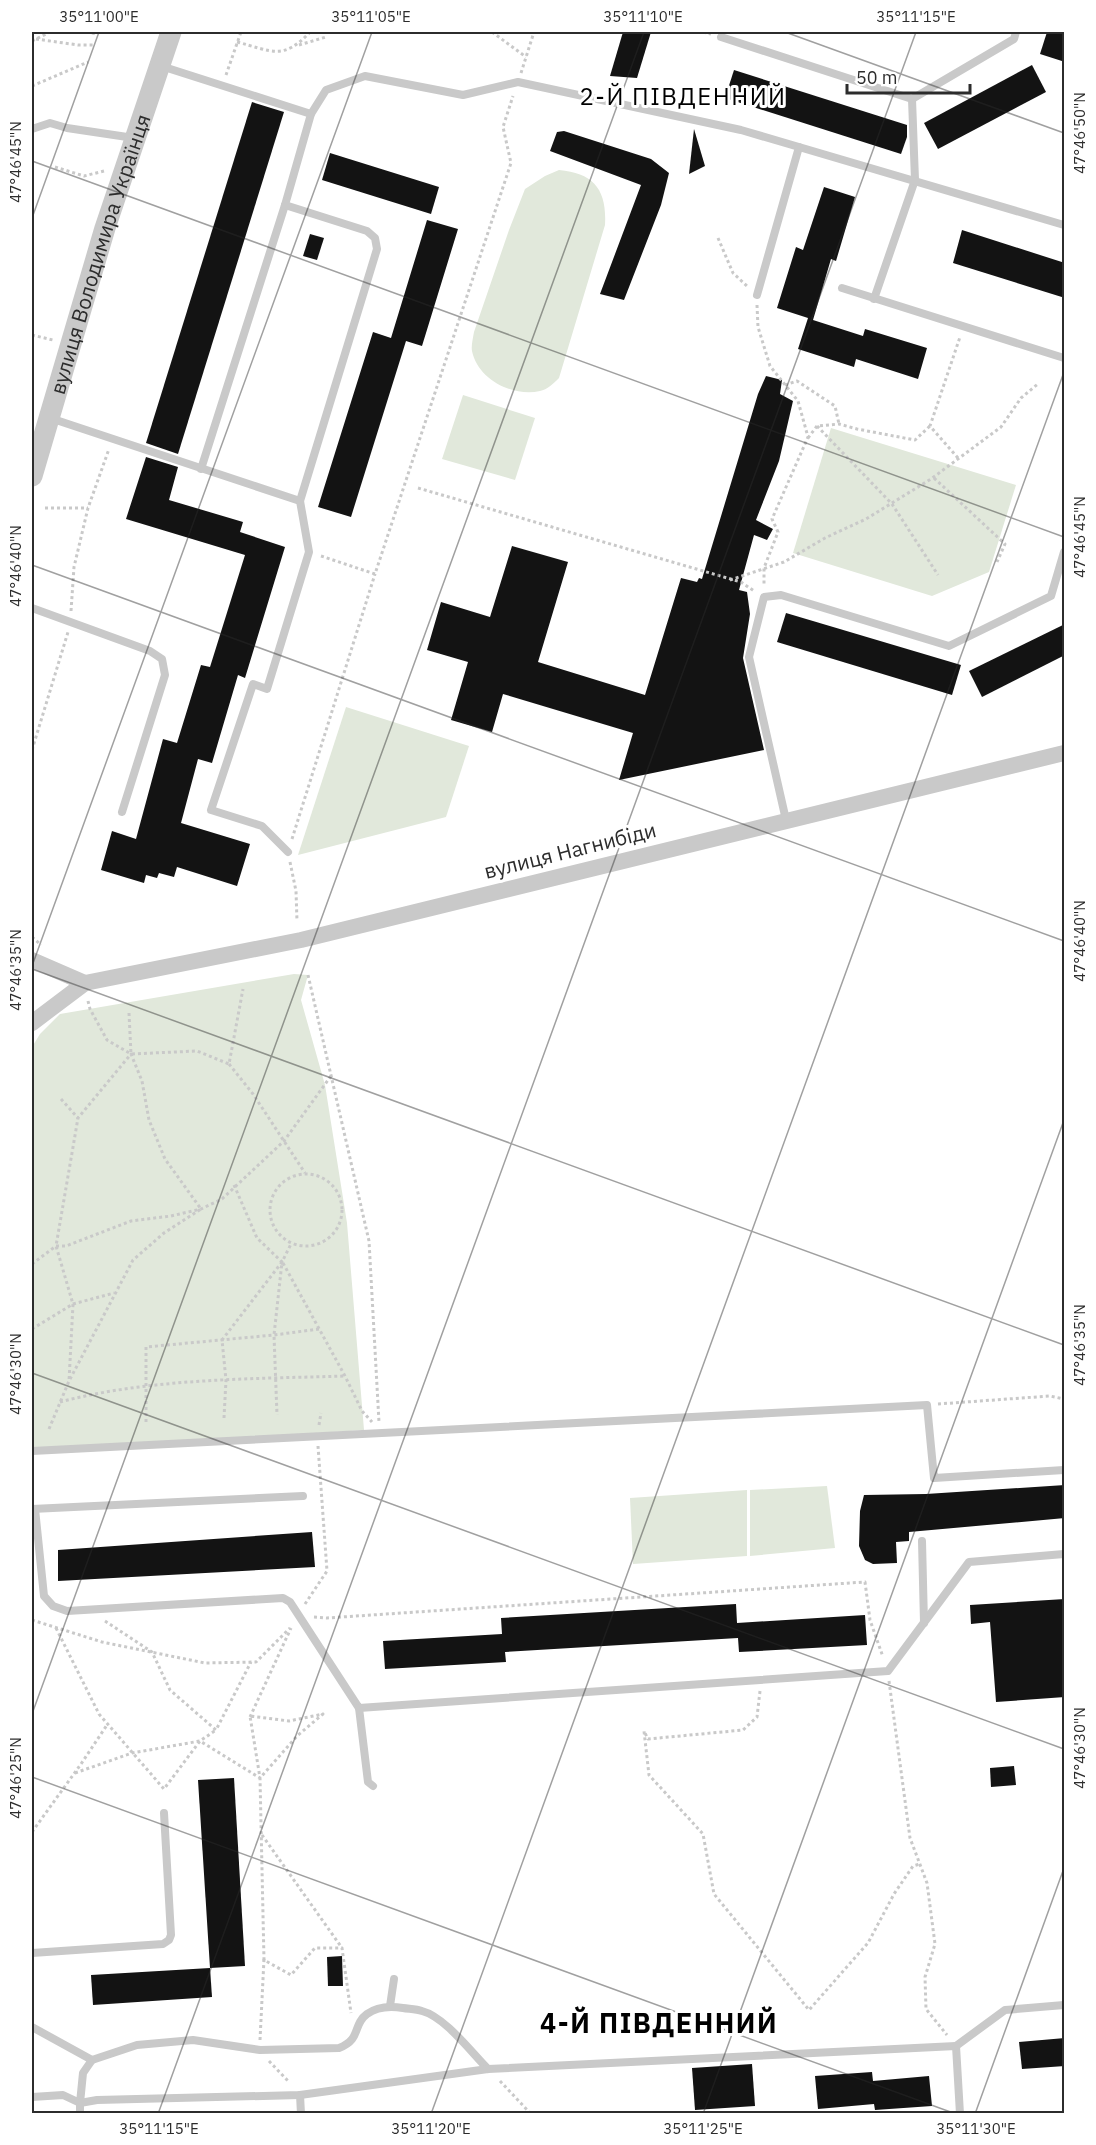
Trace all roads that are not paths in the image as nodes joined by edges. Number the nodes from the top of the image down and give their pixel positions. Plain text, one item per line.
1 (171, 32) edge
2 (1016, 32) edge
3 (721, 37) dead end
4 (160, 66) junction
5 (912, 99) junction
6 (311, 114) junction
7 (32, 129) edge
8 (135, 138) junction
9 (799, 147) junction
10 (915, 180) junction
11 (285, 205) junction
12 (1065, 225) edge
13 (842, 288) dead end
14 (757, 294) road end
15 (874, 299) junction
16 (1065, 358) edge
17 (49, 418) junction
18 (33, 468) edge
19 (201, 469) junction
20 (300, 501) junction
21 (1065, 552) edge
22 (32, 608) edge
23 (1065, 753) edge
24 (122, 812) dead end
25 (786, 820) junction
26 (288, 852) road end
27 (32, 960) edge
28 (85, 983) junction
29 (32, 1023) edge
30 (32, 1452) edge
31 (1065, 1470) edge
32 (303, 1496) dead end
33 (33, 1509) edge
34 (922, 1541) dead end
35 (1065, 1554) edge
36 (924, 1623) junction
37 (359, 1708) junction
38 (373, 1786) dead end
39 (164, 1813) dead end
40 (32, 1953) edge
41 (394, 1979) dead end
42 (390, 2006) junction
43 (1065, 2006) edge
44 (32, 2028) edge
45 (956, 2046) junction
46 (92, 2060) junction
47 (488, 2069) junction
48 (300, 2095) junction
49 (32, 2097) edge
50 (80, 2103) junction
51 (80, 2114) edge
52 (301, 2114) edge
53 (960, 2114) edge

1 - 4 street, вулиця Володимира Українця
2 - 5 lane
3 - 5 lane
4 - 6 lane
4 - 8 street, вулиця Володимира Українця
5 - 10 lane
6 - 9 lane
6 - 11 lane
7 - 8 lane
8 - 17 street, вулиця Володимира Українця
9 - 10 lane
9 - 14 lane
10 - 12 lane
10 - 15 lane
11 - 19 lane
11 - 20 lane
13 - 15 lane
15 - 16 lane
17 - 18 street, вулиця Володимира Українця
17 - 19 lane
19 - 20 lane
20 - 26 lane
21 - 25 lane
22 - 24 lane
23 - 25 street, вулиця Нагнибіди
25 - 28 street, вулиця Нагнибіди
27 - 28 street
28 - 29 street, вулиця Нагнибіди
30 - 31 lane
32 - 33 lane
33 - 37 lane
34 - 36 lane
35 - 36 lane
36 - 37 lane
37 - 38 lane
39 - 40 lane
41 - 42 lane
42 - 46 lane
42 - 47 lane
43 - 45 lane
44 - 46 lane
45 - 47 lane
45 - 53 lane
46 - 50 lane
47 - 48 lane
48 - 50 lane
48 - 52 lane
49 - 50 lane
50 - 51 lane

